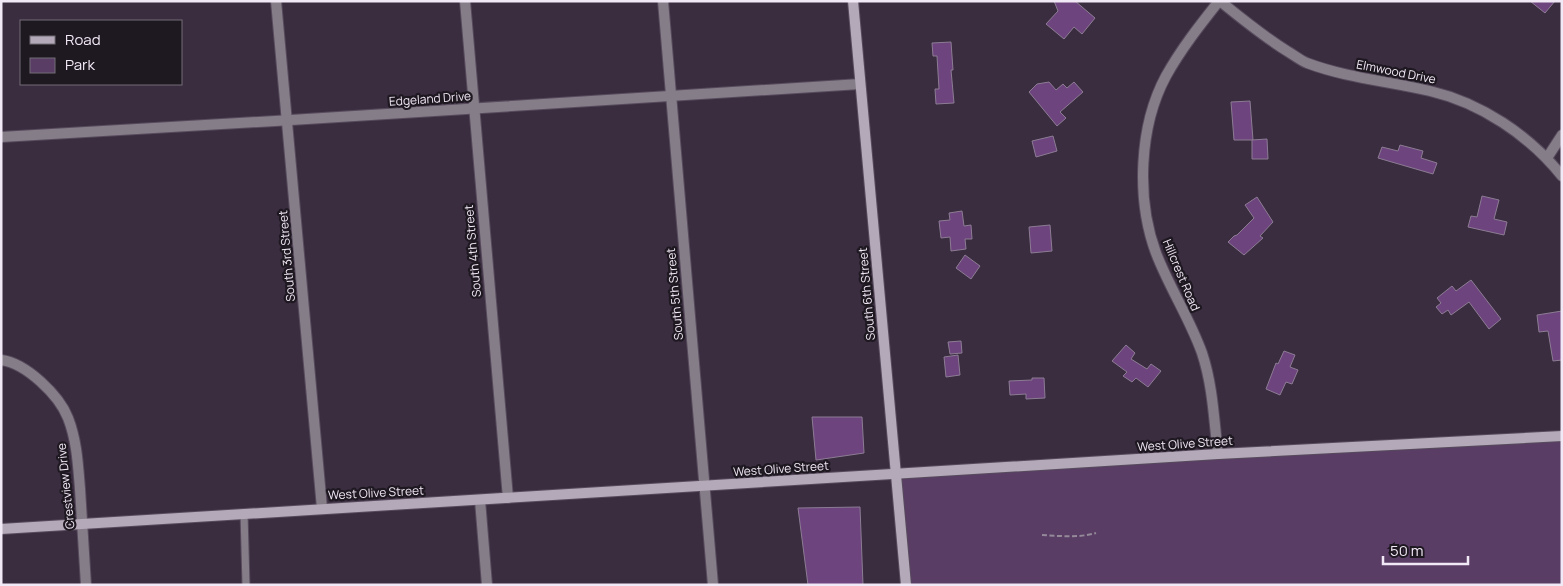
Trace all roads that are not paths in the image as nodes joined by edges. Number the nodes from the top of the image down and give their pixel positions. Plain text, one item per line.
1 (276, 1) edge
2 (464, 1) edge
3 (663, 1) edge
4 (853, 1) edge
5 (1219, 1) edge
6 (860, 84) junction
7 (671, 97) junction
8 (473, 108) junction
9 (287, 121) junction
10 (1562, 135) edge
11 (1, 137) edge
12 (1548, 158) junction
13 (1562, 176) edge
14 (1, 360) edge
15 (1562, 436) edge
16 (1218, 454) junction
17 (896, 474) junction
18 (704, 486) junction
19 (508, 498) junction
20 (480, 500) junction
21 (322, 508) junction
22 (244, 513) junction
23 (82, 524) junction
24 (1, 529) edge
25 (86, 585) edge
26 (246, 585) edge
27 (487, 585) edge
28 (713, 585) edge
29 (906, 585) edge

1 - 9 street, South 3rd Street
2 - 8 street, South 4th Street
3 - 7 street, South 5th Street
4 - 6 main road, South 6th Street
5 - 12 street, Elmwood Drive
5 - 16 street, Hillcrest Road
6 - 7 street, Edgeland Drive
6 - 17 main road, South 6th Street
7 - 8 street, Edgeland Drive
7 - 18 street, South 5th Street
8 - 9 street, Edgeland Drive
8 - 19 street, South 4th Street
9 - 11 street, Edgeland Drive
9 - 21 street, South 3rd Street
10 - 12 street
12 - 13 street, Elmwood Drive
14 - 23 street, Crestview Drive
15 - 16 main road, West Olive Street
16 - 17 main road, West Olive Street
17 - 18 main road, West Olive Street
17 - 29 main road, South 6th Street
18 - 19 main road, West Olive Street
18 - 28 street, South 5th Street
19 - 20 main road, West Olive Street
20 - 21 main road, West Olive Street
20 - 27 street
21 - 22 main road, West Olive Street
22 - 23 main road, West Olive Street
22 - 26 lane
23 - 24 main road, West Olive Street
23 - 25 street, Crestview Drive

